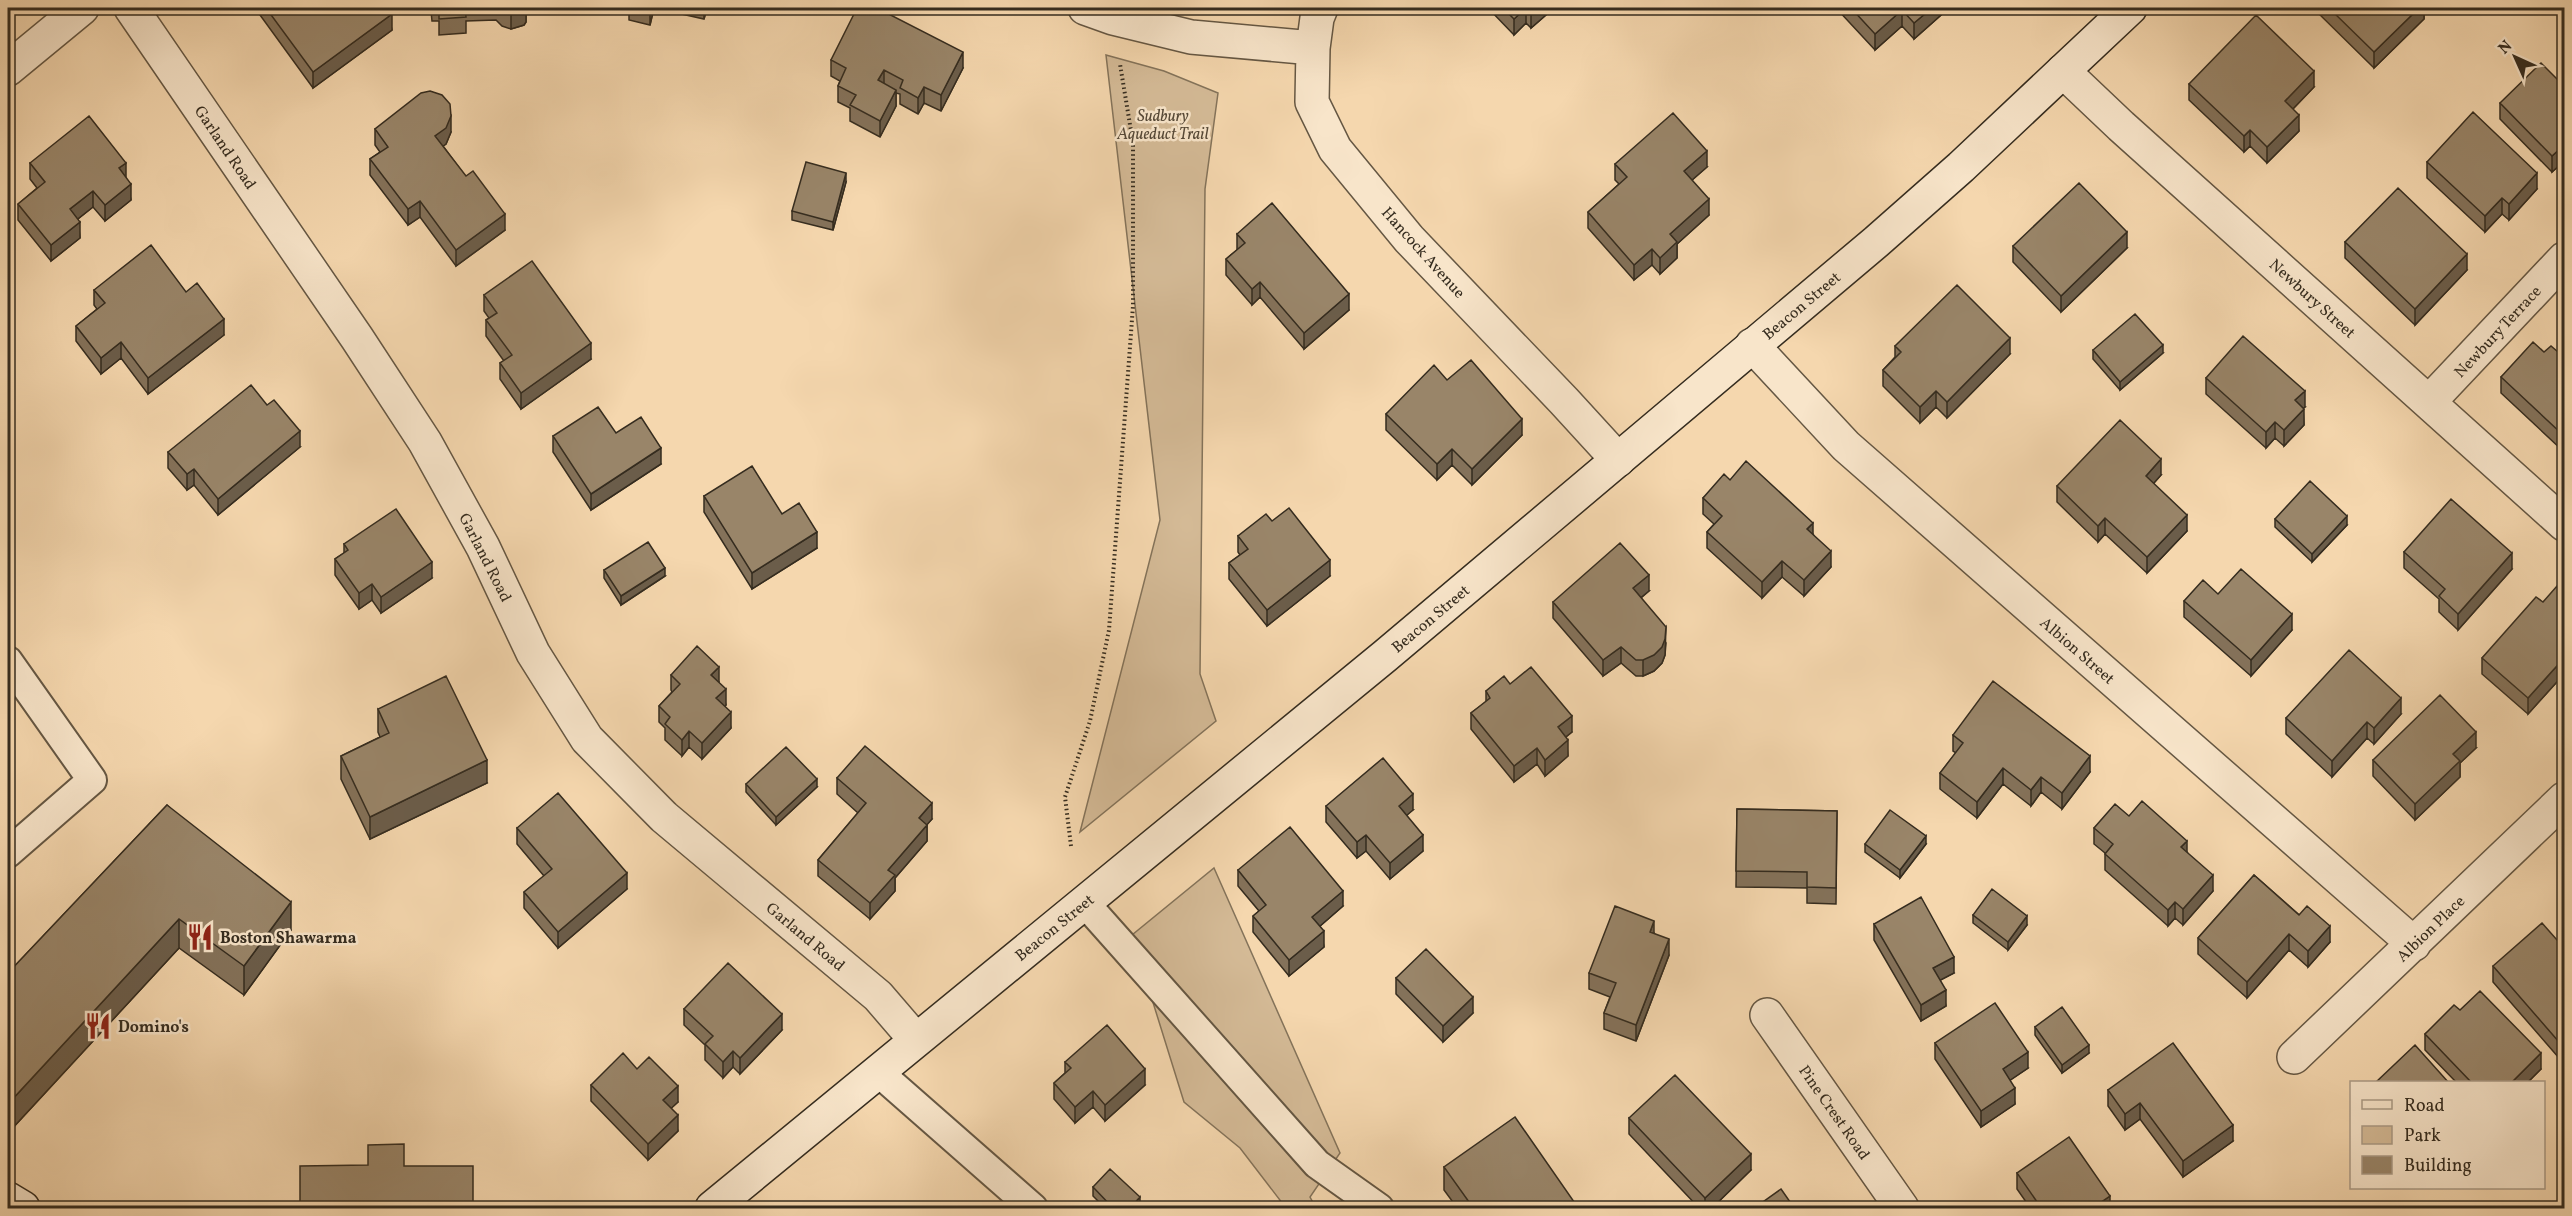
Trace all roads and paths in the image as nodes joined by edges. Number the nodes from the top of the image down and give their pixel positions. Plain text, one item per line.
1 (82, 8) edge
2 (131, 8) edge
3 (1321, 8) edge
4 (2130, 8) edge
5 (1099, 13) edge
6 (1313, 48) junction
7 (8, 69) edge
8 (2063, 71) junction
9 (2565, 259) edge
10 (1752, 345) junction
11 (2429, 402) junction
12 (1618, 460) junction
13 (2565, 524) edge
14 (8, 661) edge
15 (2565, 799) edge
16 (1071, 846) dead end
17 (8, 853) edge
18 (1084, 902) junction
19 (2414, 944) junction
20 (1767, 1015) dead end
21 (915, 1039) junction
22 (2294, 1057) dead end
23 (877, 1071) junction
24 (8, 1198) edge
25 (23, 1209) edge
26 (712, 1209) edge
27 (1033, 1209) edge
28 (1379, 1209) edge
29 (1902, 1209) edge

1 - 7 street
2 - 21 street, Garland Road
3 - 6 street, Hancock Avenue
4 - 8 street, Beacon Street
5 - 6 street
5 - 16 path
6 - 12 street, Hancock Avenue
8 - 10 street, Beacon Street
8 - 11 street, Newbury Street
9 - 11 street, Newbury Terrace
10 - 12 street, Beacon Street
10 - 19 street, Albion Street
11 - 13 street, Newbury Street
12 - 18 street, Beacon Street
14 - 17 lane
15 - 19 street, Albion Place
18 - 21 street, Beacon Street
18 - 28 lane
19 - 22 street, Albion Place
20 - 29 street, Pine Crest Road
21 - 23 street, Beacon Street
23 - 26 street, Beacon Street
23 - 27 lane
24 - 25 street

